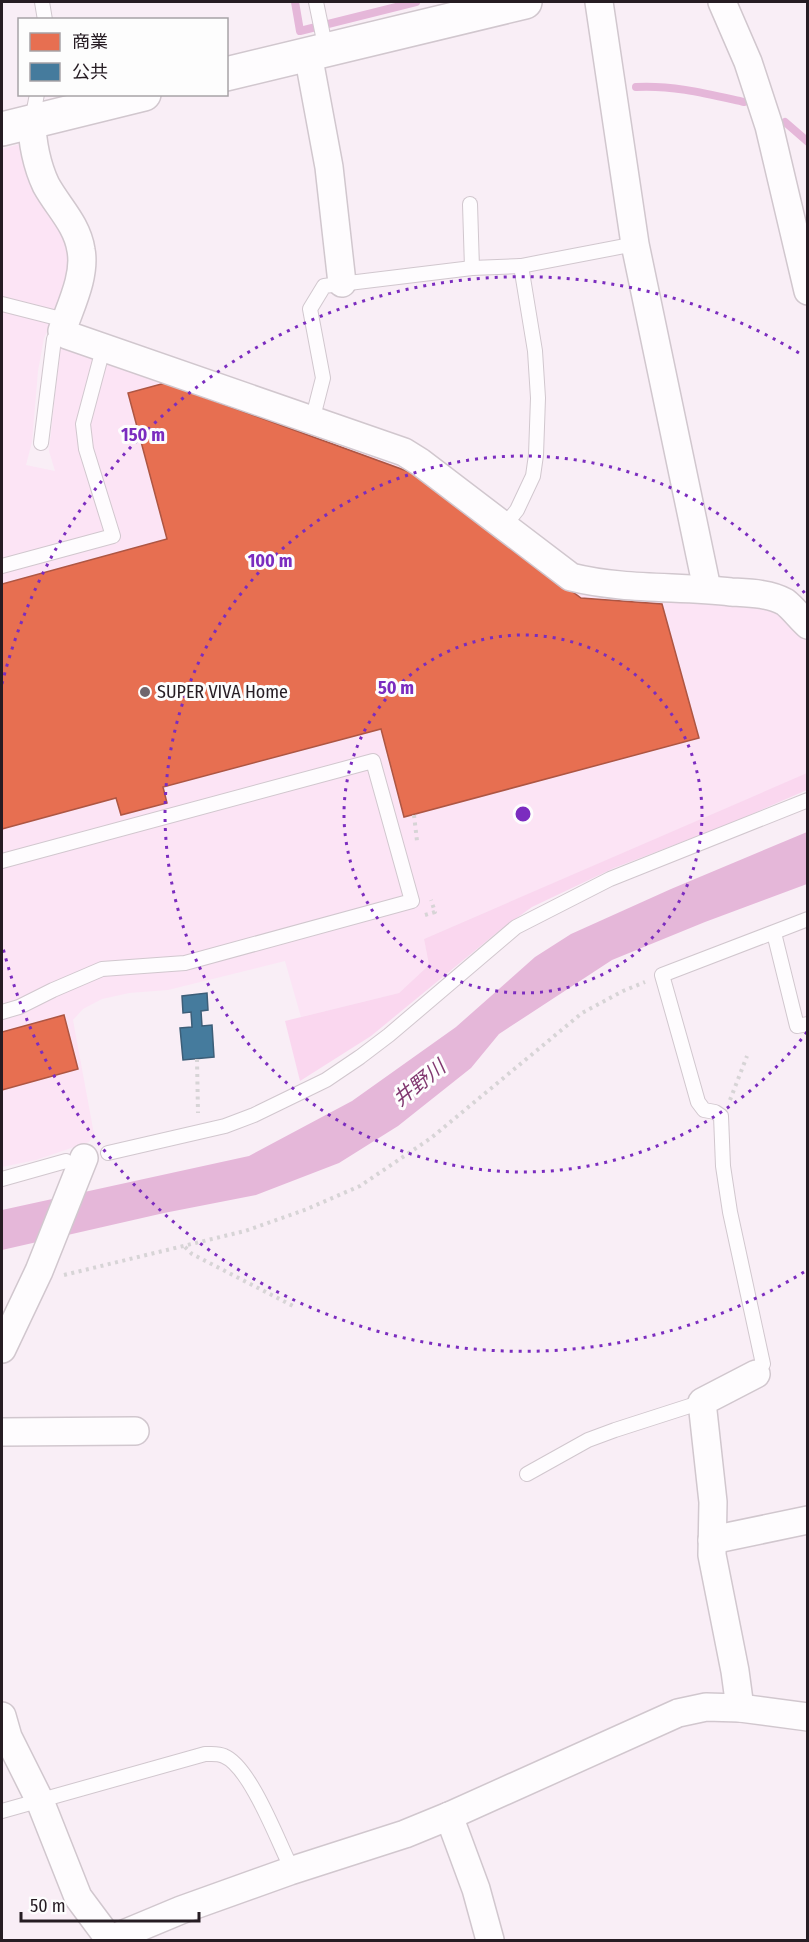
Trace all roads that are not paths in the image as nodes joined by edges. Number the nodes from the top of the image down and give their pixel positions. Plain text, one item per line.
1 (42, 2) edge
2 (316, 2) edge
3 (525, 2) edge
4 (598, 2) edge
5 (722, 2) edge
6 (45, 18) edge
7 (317, 52) junction
8 (228, 74) edge
9 (132, 96) edge
10 (23, 115) edge
11 (470, 204) dead end
12 (635, 244) junction
13 (521, 266) junction
14 (472, 268) junction
15 (342, 283) junction
16 (807, 291) edge
17 (2, 304) edge
18 (64, 325) junction
19 (103, 349) junction
20 (312, 421) junction
21 (41, 443) dead end
22 (504, 526) junction
23 (2, 566) edge
24 (705, 589) junction
25 (807, 625) edge
26 (807, 800) edge
27 (2, 861) edge
28 (807, 919) edge
29 (774, 933) junction
30 (2, 1012) edge
31 (807, 1024) edge
32 (84, 1160) junction
33 (2, 1179) edge
34 (2, 1349) edge
35 (756, 1374) joint
36 (702, 1402) junction
37 (135, 1431) dead end
38 (2, 1432) edge
39 (527, 1474) dead end
40 (807, 1520) edge
41 (712, 1540) junction
42 (740, 1708) junction
43 (2, 1716) edge
44 (807, 1717) edge
45 (40, 1801) junction
46 (2, 1811) edge
47 (449, 1816) junction
48 (290, 1871) junction
49 (110, 1940) edge
50 (490, 1941) edge

1 - 6 lane
2 - 7 lane
3 - 7 street
4 - 12 street
5 - 16 street
7 - 8 street
7 - 15 street
9 - 10 street
10 - 18 street
11 - 14 lane
12 - 13 lane
12 - 24 street
13 - 14 lane
13 - 22 lane
14 - 15 lane
15 - 20 lane
17 - 18 lane
18 - 19 street
18 - 21 lane
19 - 20 street
19 - 23 lane
20 - 22 street
22 - 24 street
24 - 25 street
26 - 32 lane
27 - 30 lane
28 - 29 lane
29 - 31 lane
29 - 35 lane
32 - 33 lane
32 - 34 street
35 - 36 street
36 - 39 lane
36 - 41 street
37 - 38 street
40 - 41 street
41 - 42 street
42 - 44 street
42 - 47 street
43 - 45 street
45 - 46 lane
45 - 48 lane
45 - 49 street
47 - 48 street
47 - 50 street
48 - 49 street

